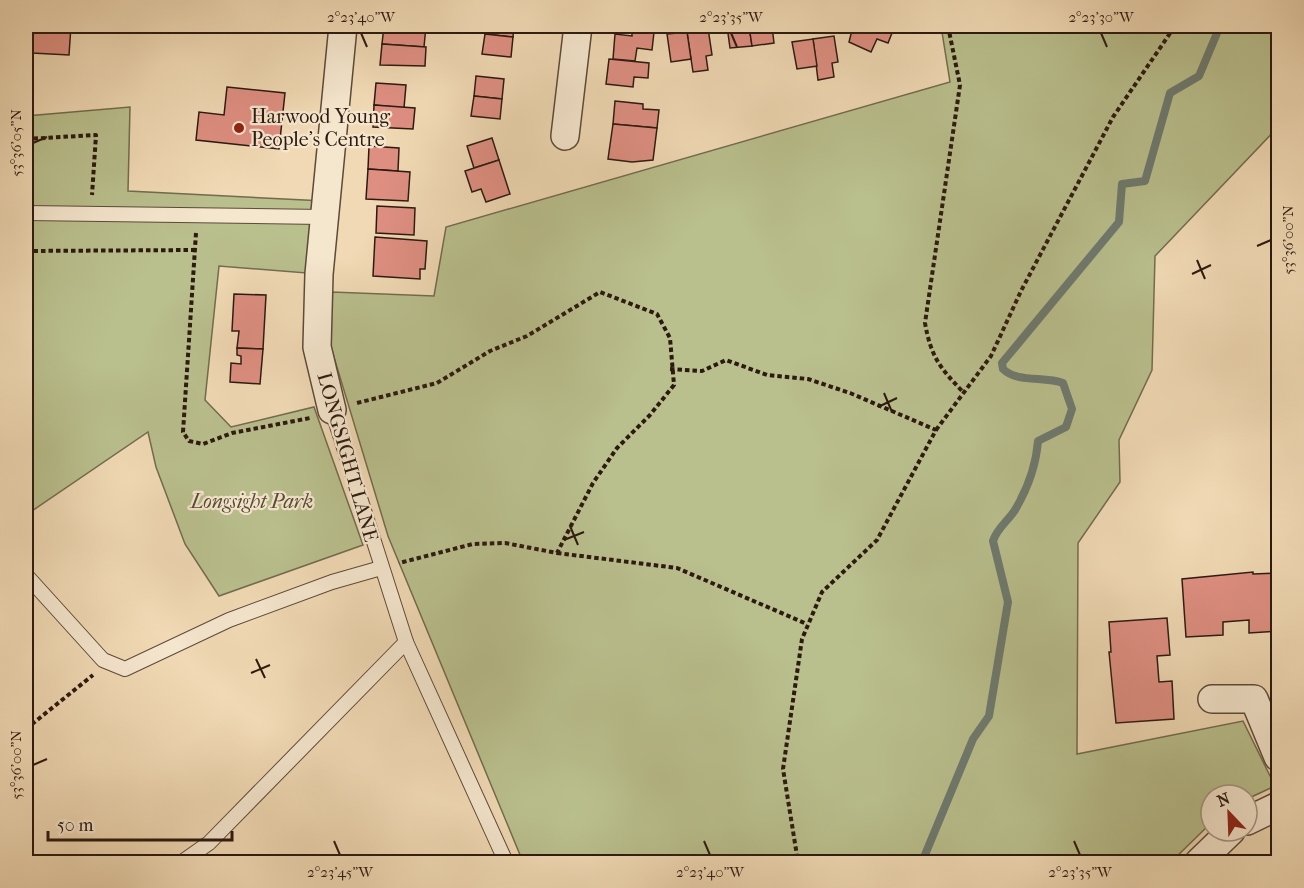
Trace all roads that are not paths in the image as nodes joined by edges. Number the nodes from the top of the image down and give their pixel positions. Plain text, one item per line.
1 (342, 26) edge
2 (578, 26) edge
3 (568, 137) dead end
4 (26, 213) edge
5 (323, 217) junction
6 (332, 410) joint
7 (381, 568) junction
8 (26, 575) edge
9 (406, 642) junction
10 (1212, 699) dead end
11 (1278, 757) edge
12 (1278, 806) edge
13 (1259, 815) edge
14 (1218, 843) edge
15 (182, 862) edge
16 (506, 862) edge
17 (1198, 862) edge

1 - 5 street, LONGSIGHT LANE
2 - 3 street
4 - 5 lane
5 - 6 street, LONGSIGHT LANE
6 - 7 lane, LONGSIGHT LANE
7 - 8 lane
7 - 9 lane, LONGSIGHT LANE
9 - 15 lane
9 - 16 lane, LONGSIGHT LANE
10 - 11 street
12 - 13 street
14 - 17 street

